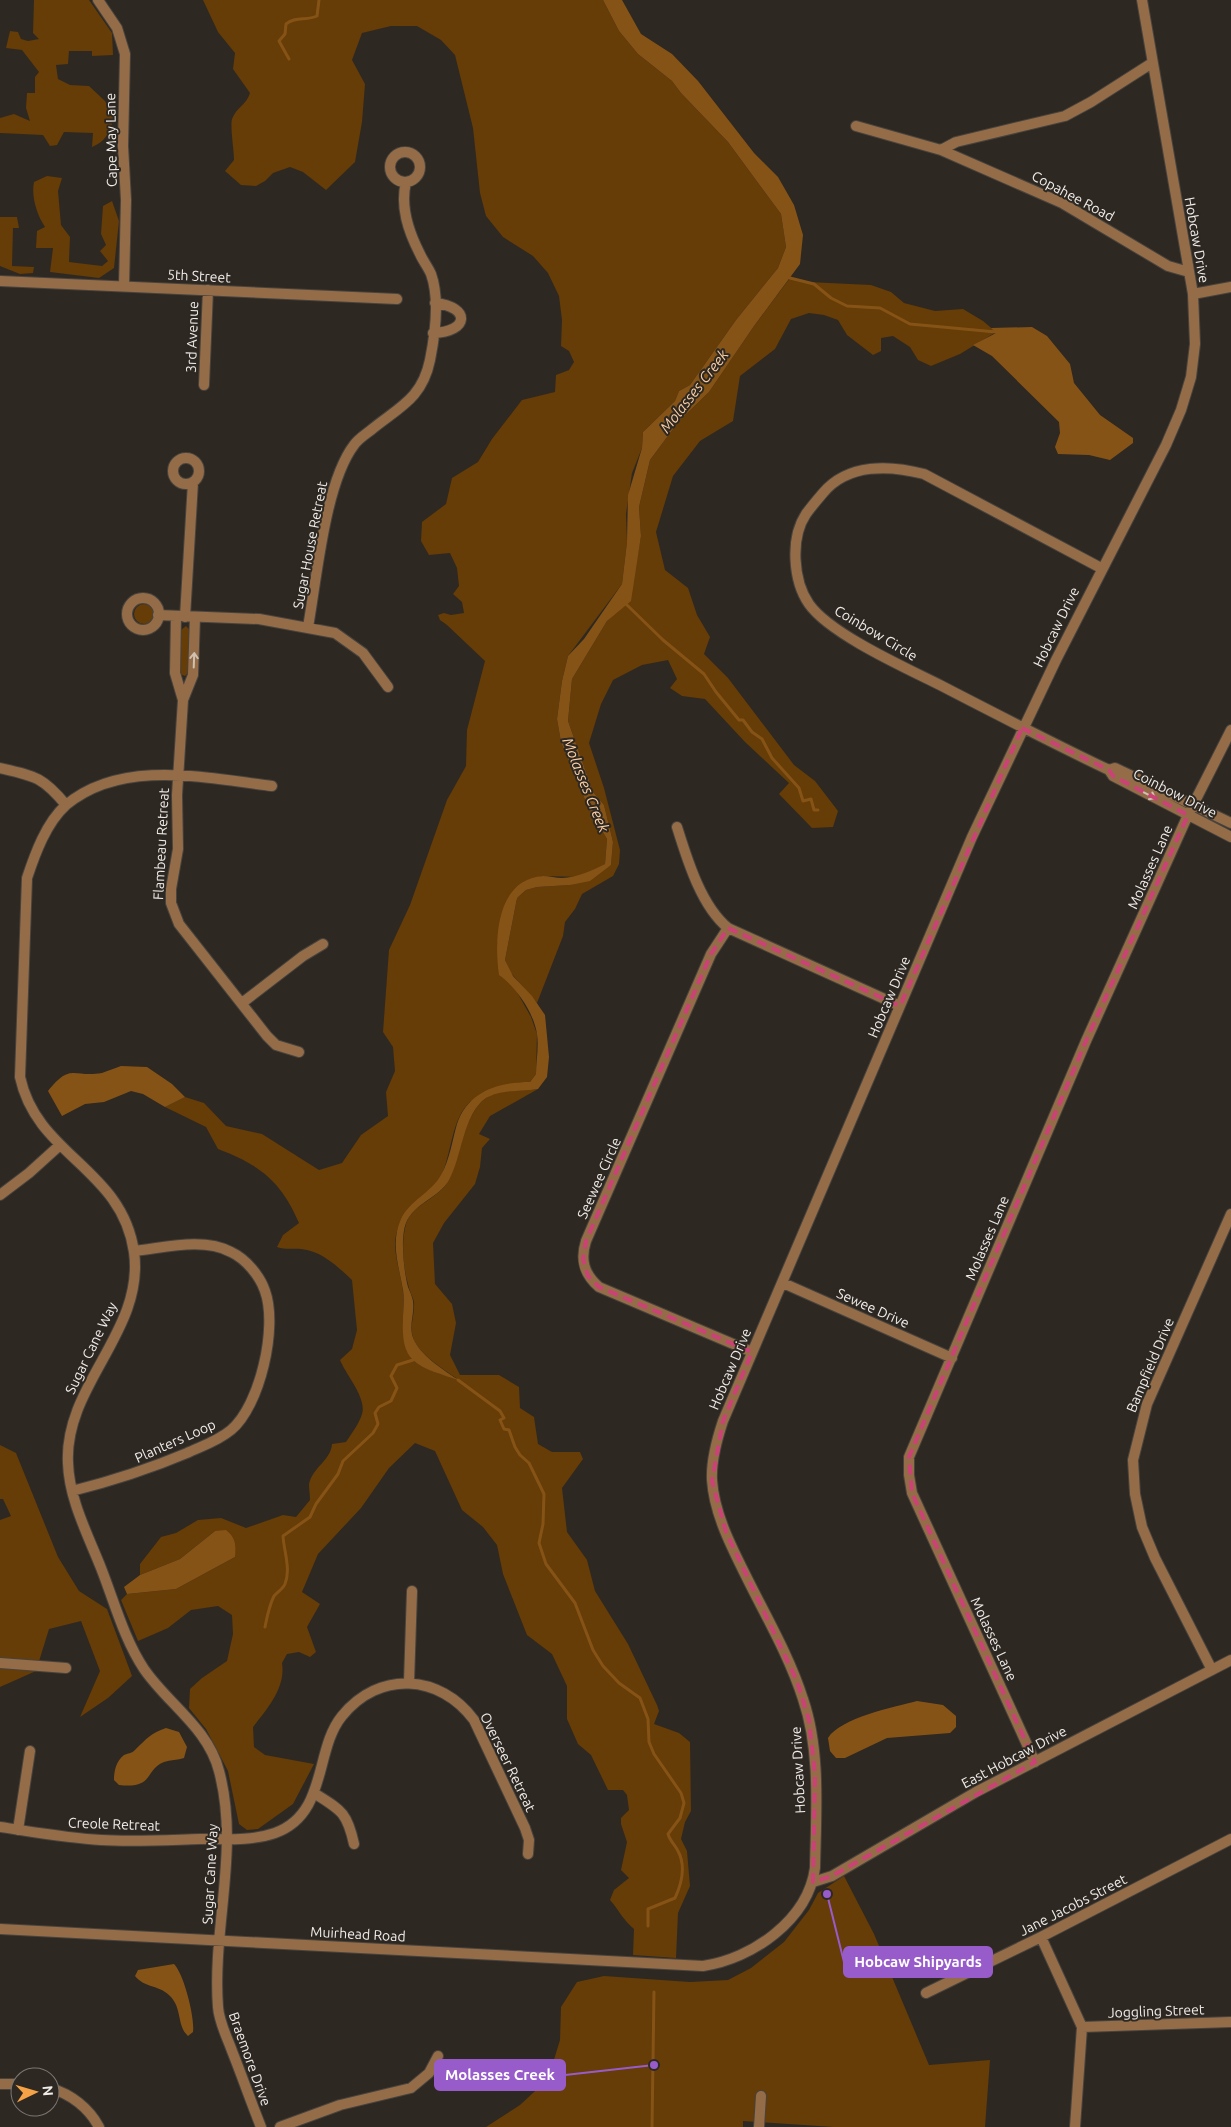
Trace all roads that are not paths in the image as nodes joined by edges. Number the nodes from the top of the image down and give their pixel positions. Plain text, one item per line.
1 (98, 0) edge
2 (1142, 0) edge
3 (1152, 63) junction
4 (856, 126) dead end
5 (941, 150) junction
6 (406, 182) dead end
7 (1189, 272) junction
8 (0, 280) edge
9 (124, 286) junction
10 (1231, 287) edge
11 (208, 290) junction
12 (1193, 294) junction
13 (397, 299) dead end
14 (435, 303) junction
15 (433, 333) junction
16 (204, 385) dead end
17 (193, 482) dead end
18 (1101, 568) junction
19 (158, 615) dead end
20 (186, 617) junction
21 (308, 627) junction
22 (388, 687) dead end
23 (183, 700) junction
24 (1022, 728) junction
25 (1231, 730) edge
26 (0, 768) edge
27 (1109, 770) junction
28 (179, 775) junction
29 (272, 786) dead end
30 (66, 805) junction
31 (1193, 805) junction
32 (1188, 815) junction
33 (1231, 823) edge
34 (676, 827) dead end
35 (1231, 837) edge
36 (728, 928) junction
37 (323, 944) dead end
38 (242, 1004) junction
39 (900, 1006) junction
40 (299, 1052) dead end
41 (60, 1145) junction
42 (0, 1195) edge
43 (1231, 1214) edge
44 (134, 1251) junction
45 (783, 1283) junction
46 (752, 1352) junction
47 (952, 1358) junction
48 (72, 1492) junction
49 (412, 1592) dead end
50 (1231, 1660) edge
51 (0, 1663) edge
52 (66, 1668) dead end
53 (1212, 1670) junction
54 (409, 1682) junction
55 (30, 1751) dead end
56 (1035, 1762) junction
57 (314, 1793) junction
58 (0, 1828) edge
59 (18, 1830) junction
60 (228, 1839) junction
61 (1231, 1839) edge
62 (354, 1844) dead end
63 (528, 1854) dead end
64 (813, 1882) junction
65 (0, 1929) edge
66 (1041, 1937) junction
67 (220, 1940) junction
68 (926, 1993) dead end
69 (1231, 2022) edge
70 (1082, 2027) junction
71 (438, 2056) dead end
72 (60, 2091) edge
73 (761, 2096) dead end
74 (99, 2127) edge
75 (260, 2127) edge
76 (280, 2127) edge
77 (759, 2127) edge
78 (1075, 2127) edge

1 - 9 street, Cape May Lane
2 - 3 street, Hobcaw Drive
3 - 5 street
3 - 7 street, Hobcaw Drive
4 - 5 street, Copahee Road
5 - 7 street, Copahee Road
6 - 14 street, Sugar House Retreat
7 - 12 street, Hobcaw Drive
8 - 9 street, 5th Street
9 - 11 street, 5th Street
10 - 12 street
11 - 13 street, 5th Street
11 - 16 street, 3rd Avenue
12 - 18 street, Hobcaw Drive
14 - 15 street, Sugar House Retreat
14 - 15 street
15 - 21 street, Sugar House Retreat
17 - 20 street, Flambeau Retreat
18 - 24 street, Hobcaw Drive
18 - 24 street, Coinbow Circle
19 - 20 street
20 - 21 street
20 - 23 street
23 -> 20 street, Flambeau Retreat
21 - 22 street
23 - 28 street, Flambeau Retreat
24 - 27 street, Coinbow Drive
24 - 39 street, Hobcaw Drive
25 - 31 street, Molasses Lane
26 - 30 street
27 - 31 street, Coinbow Drive
27 -> 32 street, Coinbow Drive
28 - 29 street, Sugar Cane Way
28 - 30 street, Sugar Cane Way
28 - 38 street, Flambeau Retreat
30 - 41 street, Sugar Cane Way
31 - 32 street, Molasses Lane
31 - 33 street, Coinbow Drive
32 - 35 street, Coinbow Drive
32 - 47 street, Molasses Lane
34 - 36 street
36 - 39 street
36 - 46 street, Seewee Circle
37 - 38 street
38 - 40 street, Flambeau Retreat
39 - 45 street, Hobcaw Drive
41 - 42 street
41 - 44 street, Sugar Cane Way
43 - 53 street, Bampfield Drive
44 - 48 street, Sugar Cane Way
44 - 48 street, Planters Loop
45 - 46 street, Hobcaw Drive
45 - 47 street, Sewee Drive
46 - 64 street, Hobcaw Drive
47 - 56 street, Molasses Lane
48 - 60 street, Sugar Cane Way
49 - 54 street
50 - 53 street, East Hobcaw Drive
51 - 52 street
53 - 56 street, East Hobcaw Drive
54 - 57 street, Overseer Retreat
54 - 63 street, Overseer Retreat
55 - 59 street
56 - 64 street, East Hobcaw Drive
57 - 60 street, Overseer Retreat
57 - 62 street
58 - 59 street, Creole Retreat
59 - 60 street, Creole Retreat
60 - 67 street, Sugar Cane Way
61 - 66 street, Jane Jacobs Street
64 - 67 street, Muirhead Road
65 - 67 street, Muirhead Road
66 - 68 street, Jane Jacobs Street
66 - 70 street
67 - 75 street, Braemore Drive
69 - 70 street, Joggling Street
70 - 78 street
71 - 76 street
72 - 74 street
73 - 77 street

